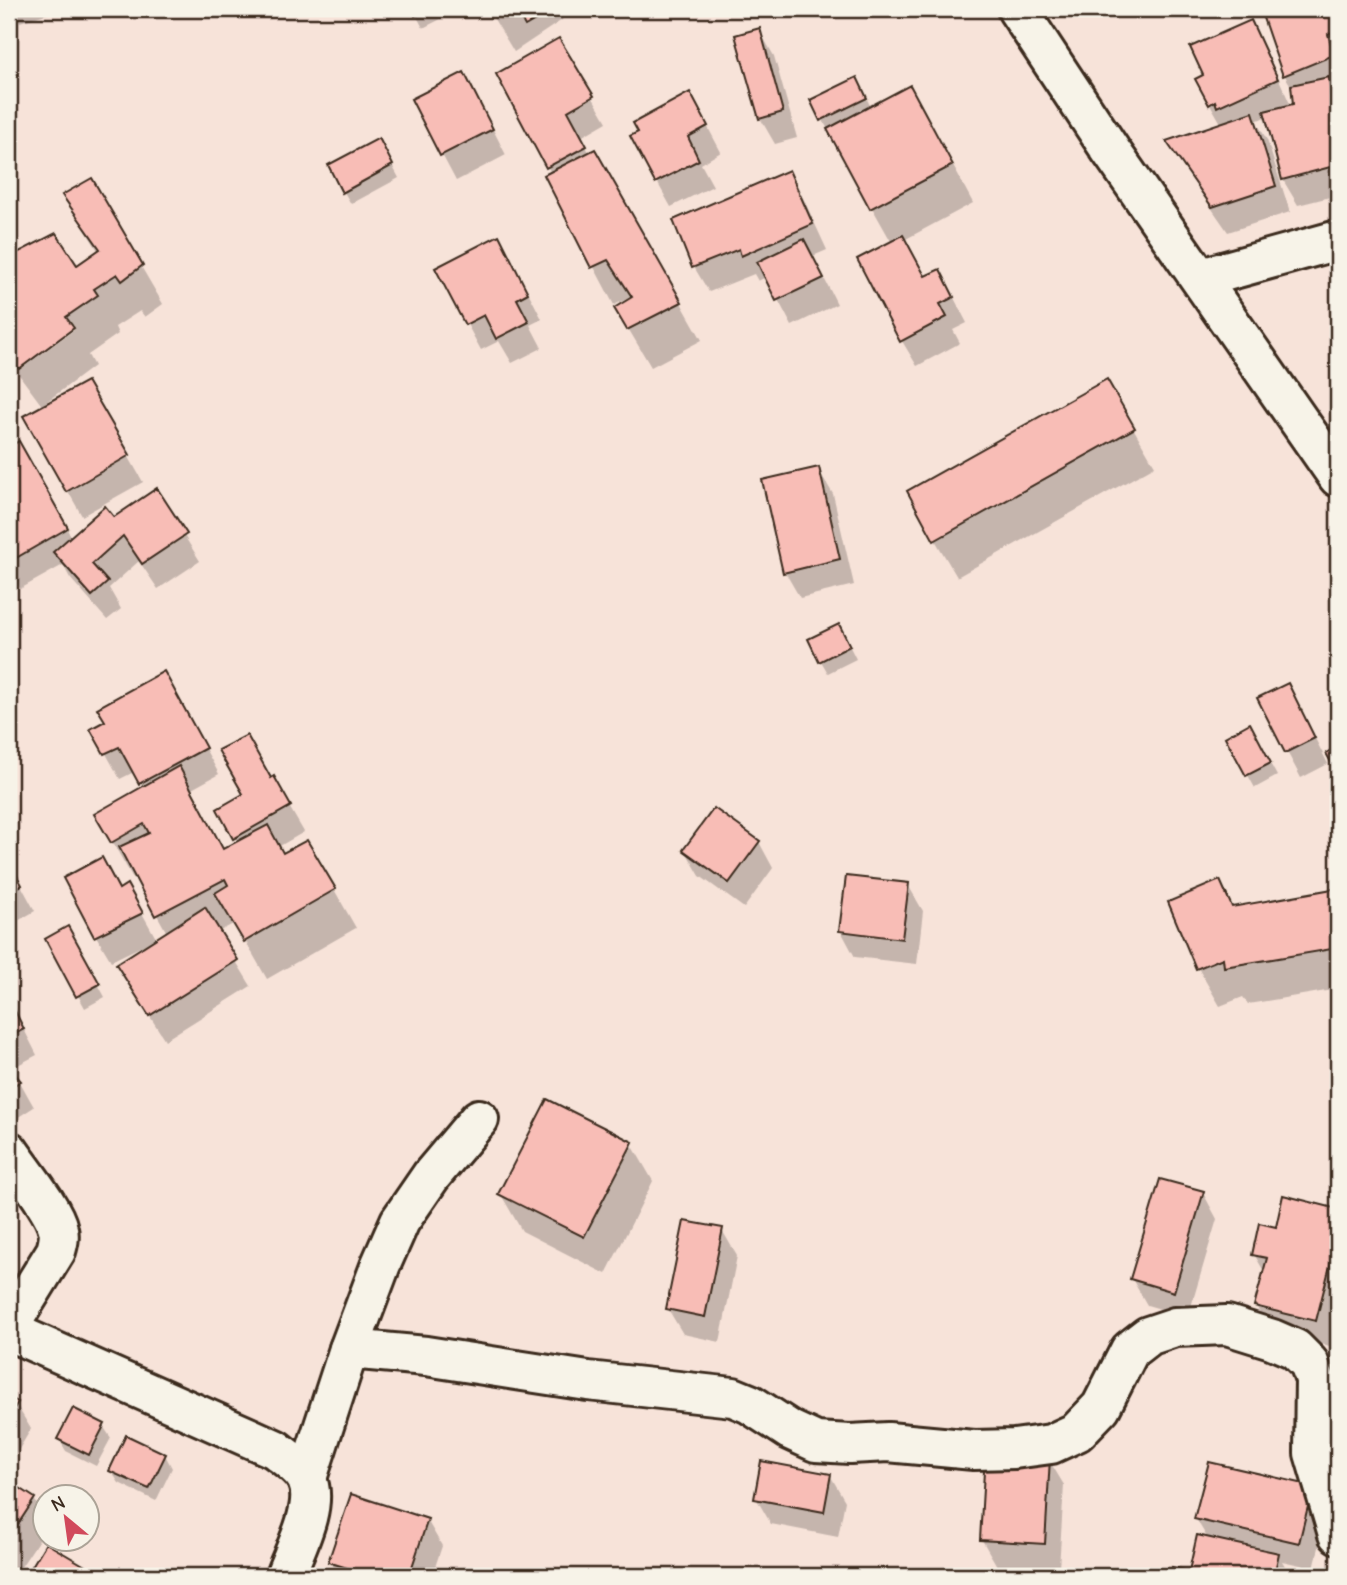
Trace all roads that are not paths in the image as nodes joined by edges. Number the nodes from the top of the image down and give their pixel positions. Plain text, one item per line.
1 (1017, 9) edge
2 (1338, 240) edge
3 (1200, 278) junction
4 (1338, 477) edge
5 (479, 1119) dead end
6 (9, 1151) edge
7 (9, 1329) edge
8 (349, 1349) junction
9 (307, 1478) junction
10 (1338, 1534) edge
11 (285, 1576) edge

1 - 3 street
2 - 3 street
3 - 4 street
5 - 8 street
6 - 7 street
7 - 9 street
8 - 9 street
8 - 10 street
9 - 11 street

